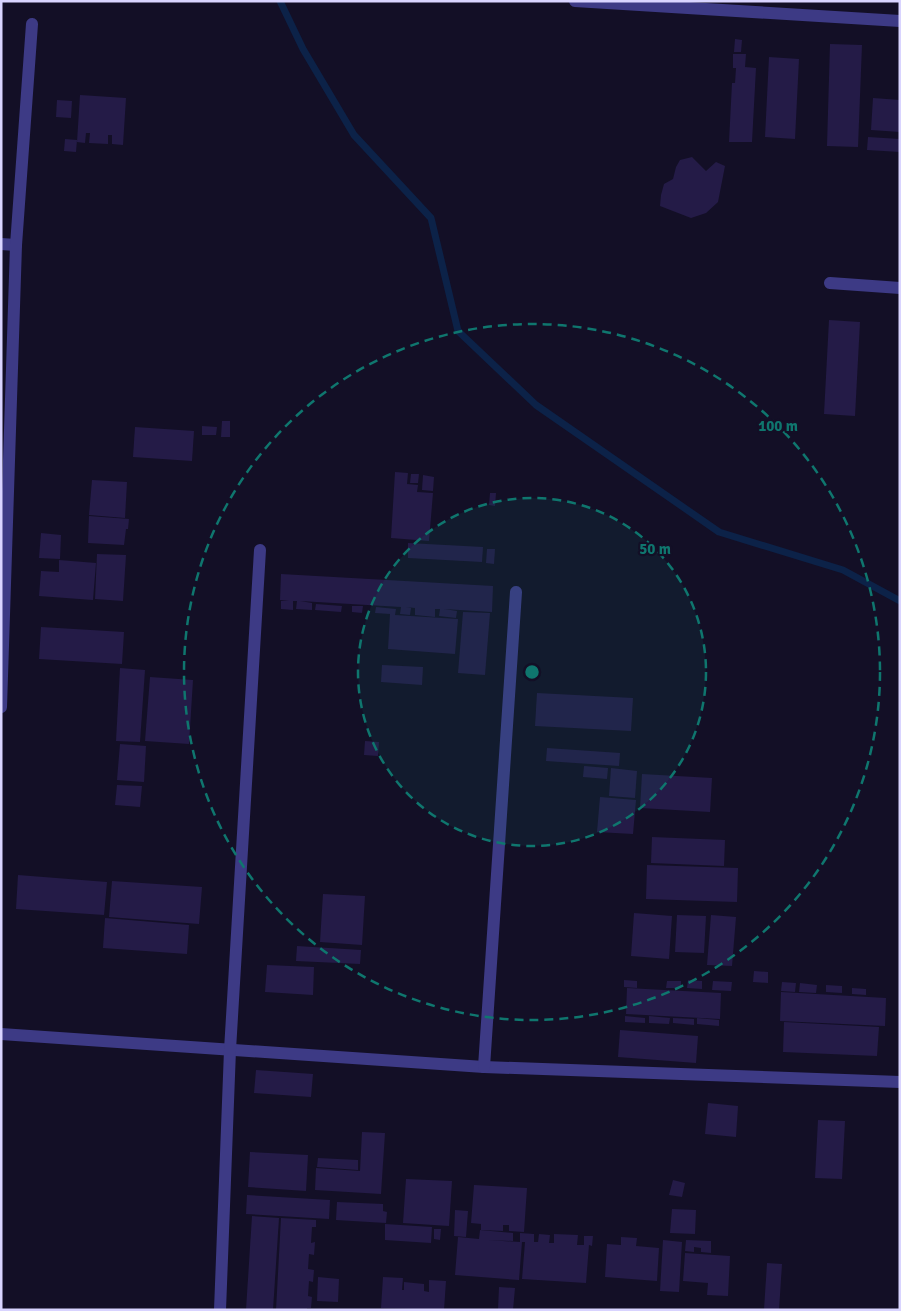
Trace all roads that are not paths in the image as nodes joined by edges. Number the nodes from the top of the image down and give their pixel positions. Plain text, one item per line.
1 (575, 1) edge
2 (900, 21) edge
3 (32, 24) dead end
4 (1, 244) edge
5 (16, 245) junction
6 (830, 284) dead end
7 (900, 288) edge
8 (260, 550) dead end
9 (516, 592) dead end
10 (1, 707) edge
11 (1, 1034) edge
12 (230, 1050) junction
13 (484, 1067) junction
14 (900, 1082) edge
15 (220, 1310) edge

1 - 2 street
3 - 5 street
4 - 5 street
5 - 10 street
6 - 7 street
8 - 12 street
9 - 13 street
11 - 12 street
12 - 13 street
12 - 15 street
13 - 14 street

